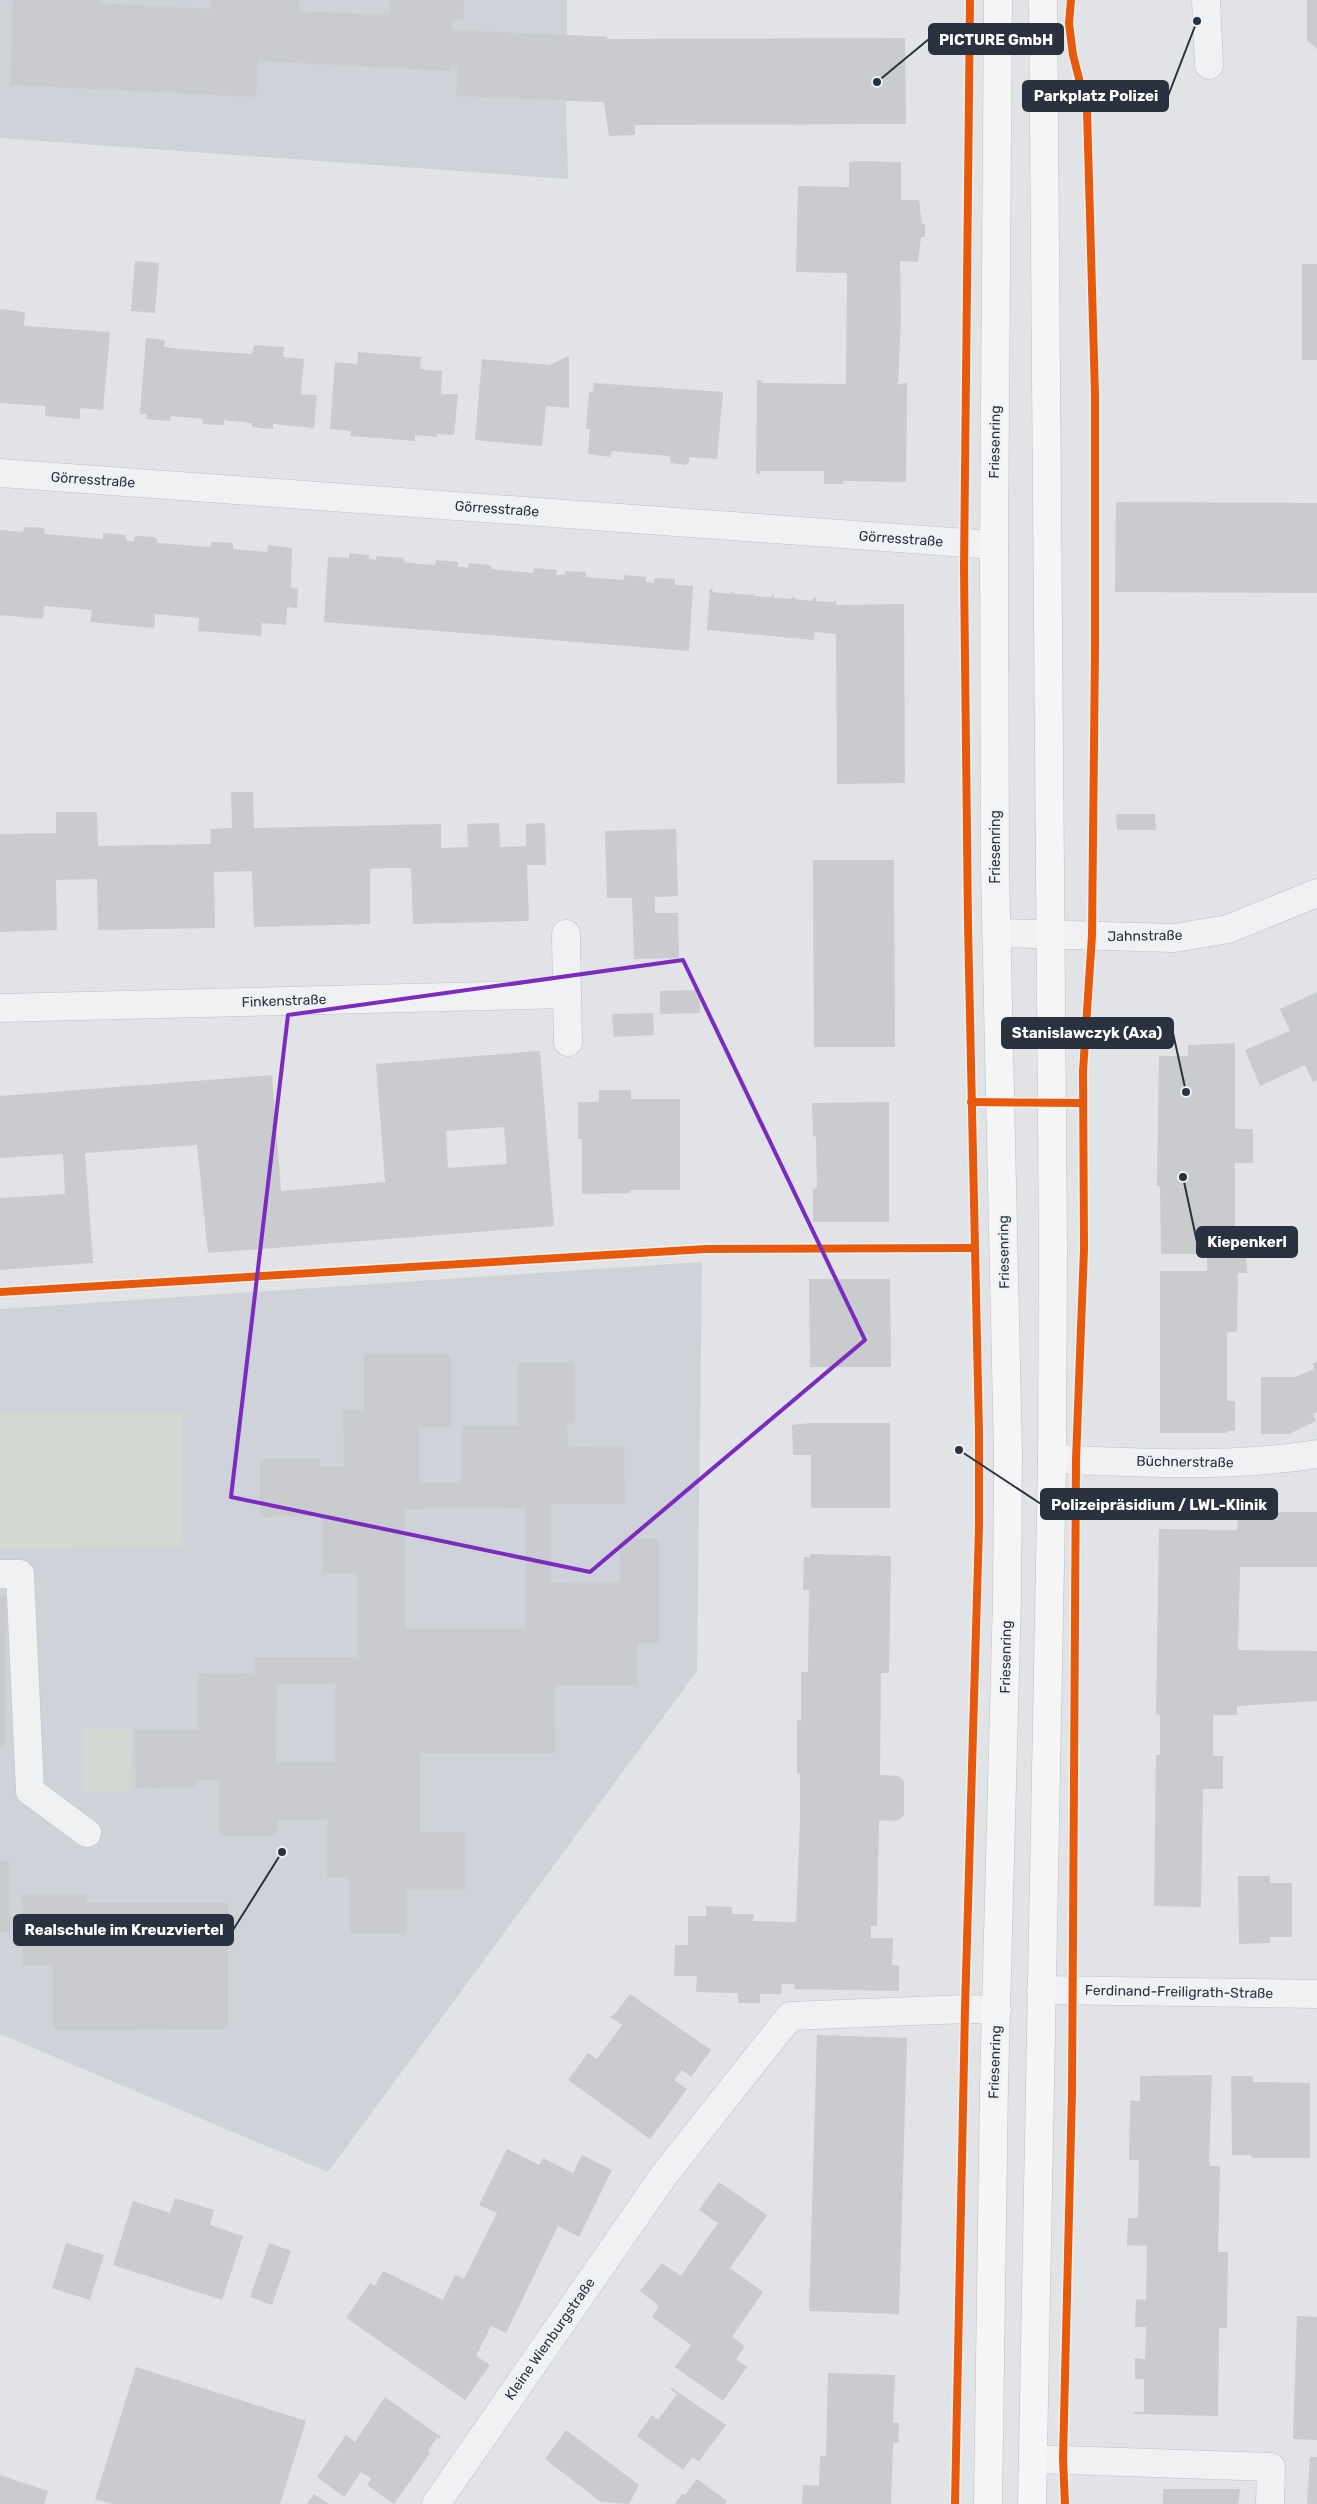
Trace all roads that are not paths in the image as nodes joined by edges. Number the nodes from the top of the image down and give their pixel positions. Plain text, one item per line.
1 (998, 0) edge
2 (1043, 0) edge
3 (1206, 0) edge
4 (1209, 65) dead end
5 (0, 473) edge
6 (994, 545) junction
7 (1317, 893) edge
8 (996, 933) junction
9 (566, 934) dead end
10 (1052, 935) junction
11 (567, 994) junction
12 (0, 1008) edge
13 (568, 1042) dead end
14 (1317, 1454) edge
15 (1052, 1459) junction
16 (0, 1574) edge
17 (87, 1833) dead end
18 (1041, 1990) junction
19 (1317, 1994) edge
20 (997, 2010) junction
21 (1033, 2459) junction
22 (436, 2504) edge
23 (988, 2504) edge
24 (1032, 2504) edge
25 (1270, 2504) edge

1 - 6 main road, Friesenring
2 - 10 main road
3 - 4 street
5 - 6 street, Görresstraße
6 - 8 main road, Friesenring
7 - 10 street, Jahnstraße
8 - 10 street, Jahnstraße
8 - 20 main road, Friesenring
9 - 11 street
10 - 15 main road
11 - 12 street, Finkenstraße
11 - 13 street
14 - 15 street, Büchnerstraße
15 - 18 main road
16 - 17 street
18 - 19 street, Ferdinand-Freiligrath-Straße
18 - 21 main road
20 - 22 street, Kleine Wienburgstraße
20 - 23 main road, Friesenring
21 - 24 main road
21 - 25 street

